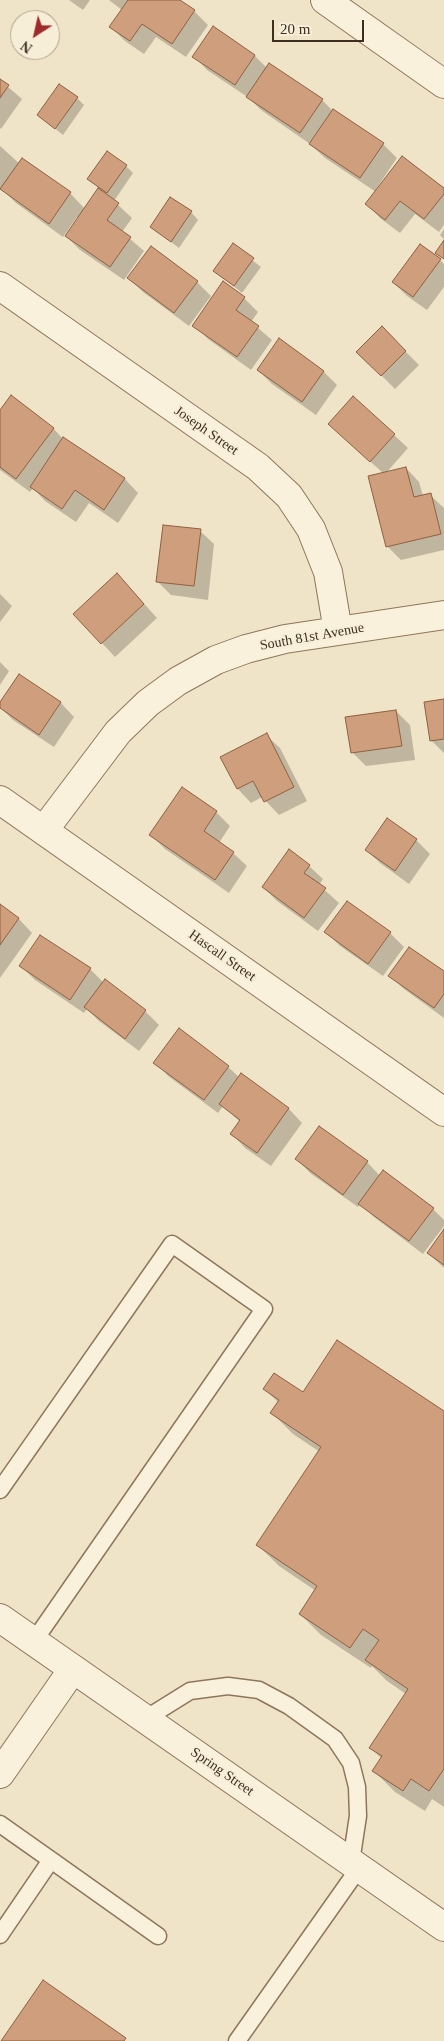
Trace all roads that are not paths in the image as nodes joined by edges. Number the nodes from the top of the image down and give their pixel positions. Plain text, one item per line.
1 (325, 0) edge
2 (444, 84) edge
3 (0, 286) edge
4 (444, 615) edge
5 (338, 631) junction
6 (0, 800) edge
7 (44, 830) junction
8 (444, 1112) edge
9 (0, 1490) edge
10 (0, 1618) edge
11 (34, 1641) junction
12 (74, 1669) junction
13 (145, 1719) junction
14 (0, 1774) edge
15 (0, 1824) edge
16 (51, 1860) junction
17 (355, 1865) junction
18 (444, 1927) edge
19 (0, 1935) edge
20 (158, 1936) dead end
21 (237, 2041) edge

1 - 2 street
3 - 5 street, Joseph Street
4 - 5 street, South 81st Avenue
5 - 7 street, South 81st Avenue
6 - 7 street, Hascall Street
7 - 8 street, Hascall Street
9 - 11 lane
10 - 11 street, Spring Street
11 - 12 street, Spring Street
12 - 13 street, Spring Street
12 - 14 street
13 - 17 street, Spring Street
13 - 17 lane
15 - 16 lane
16 - 19 lane
16 - 20 lane
17 - 18 street, Spring Street
17 - 21 lane

